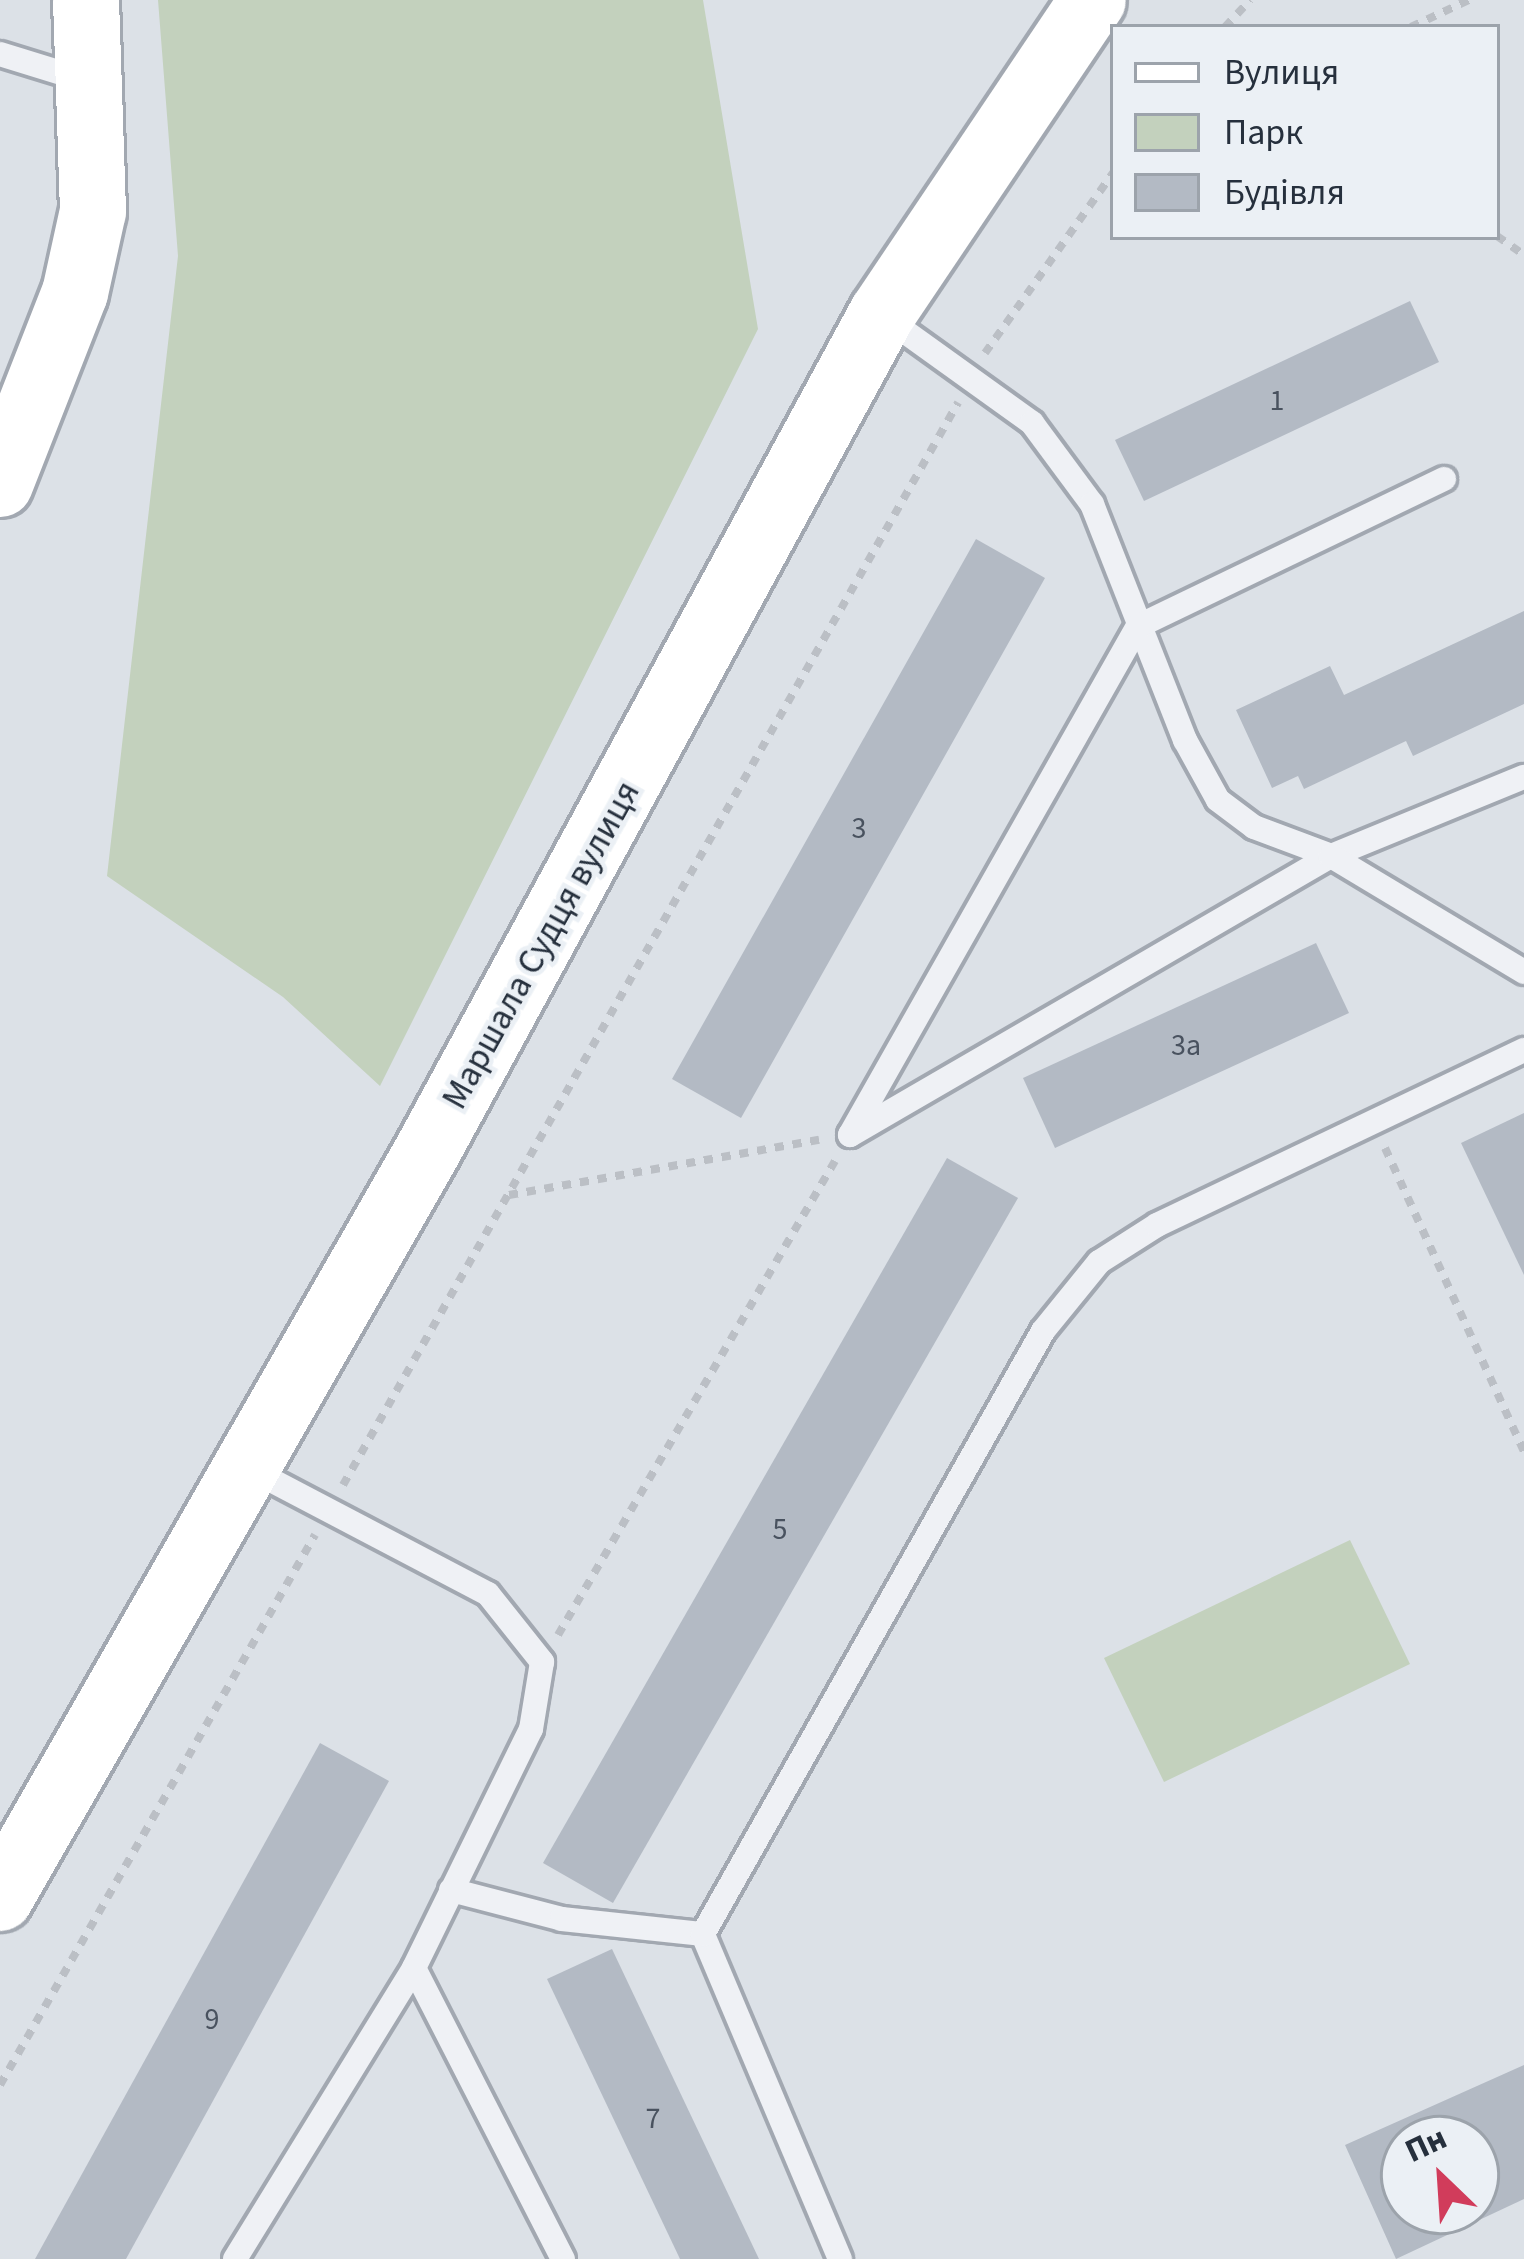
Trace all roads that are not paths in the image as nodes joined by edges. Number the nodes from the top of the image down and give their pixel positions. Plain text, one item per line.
1 (86, 0) edge
2 (1094, 0) edge
3 (0, 54) edge
4 (90, 82) junction
5 (882, 314) junction
6 (1444, 479) dead end
7 (0, 484) edge
8 (1138, 626) junction
9 (1524, 777) edge
10 (1331, 856) junction
11 (1524, 972) edge
12 (1524, 1050) edge
13 (245, 1466) junction
14 (452, 1890) junction
15 (0, 1898) edge
16 (704, 1934) junction
17 (414, 1968) junction
18 (235, 2259) edge
19 (563, 2259) edge
20 (840, 2259) edge

1 - 4 street
2 - 5 street, Маршала Судця вулиця
3 - 4 lane
4 - 7 street
5 - 8 lane
5 - 13 street, Маршала Судця вулиця
6 - 8 lane
8 - 10 lane
8 - 10 lane
9 - 10 lane
10 - 11 lane
12 - 16 lane
13 - 14 lane
13 - 15 street, Маршала Судця вулиця
14 - 16 lane
14 - 17 lane
16 - 20 lane
17 - 18 lane
17 - 19 lane

